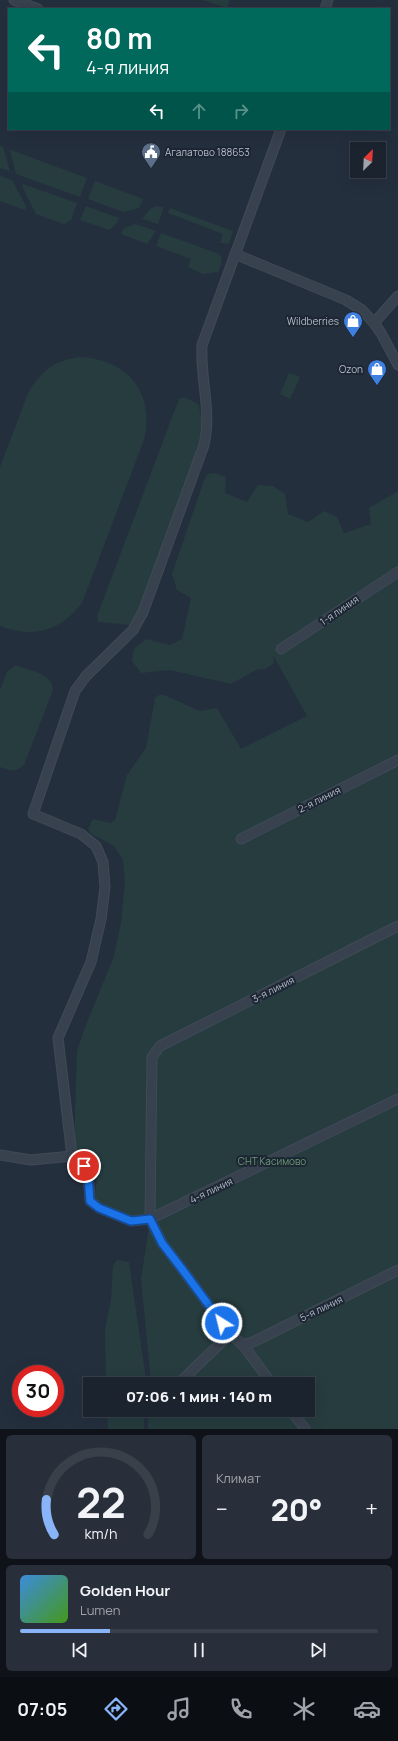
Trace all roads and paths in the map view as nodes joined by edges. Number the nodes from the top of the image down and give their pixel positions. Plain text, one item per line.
1 (14, 0) edge
2 (24, 2) edge
3 (36, 8) edge
4 (281, 130) edge
5 (235, 254) junction
6 (398, 296) edge
7 (374, 323) junction
8 (398, 365) edge
9 (398, 572) edge
10 (281, 649) dead end
11 (398, 760) edge
12 (241, 839) dead end
13 (398, 926) edge
14 (398, 1099) edge
15 (0, 1154) edge
16 (72, 1156) junction
17 (150, 1219) junction
18 (398, 1270) edge
19 (230, 1334) junction
20 (243, 1345) junction
21 (185, 1377) edge
22 (267, 1377) edge
23 (296, 1417) edge
24 (305, 1429) edge

1 - 2 street
2 - 3 street
4 - 5 street
5 - 7 street
5 - 16 street
6 - 7 street
7 - 8 street
9 - 10 street, 1-я линия
11 - 12 street, 2-я линия
13 - 17 street, 3-я линия
14 - 17 street, 4-я линия
15 - 16 street
16 - 17 street, 4-я линия
17 - 19 street
18 - 20 street, 5-я линия
19 - 20 street
19 - 21 street
20 - 22 street
23 - 24 street

